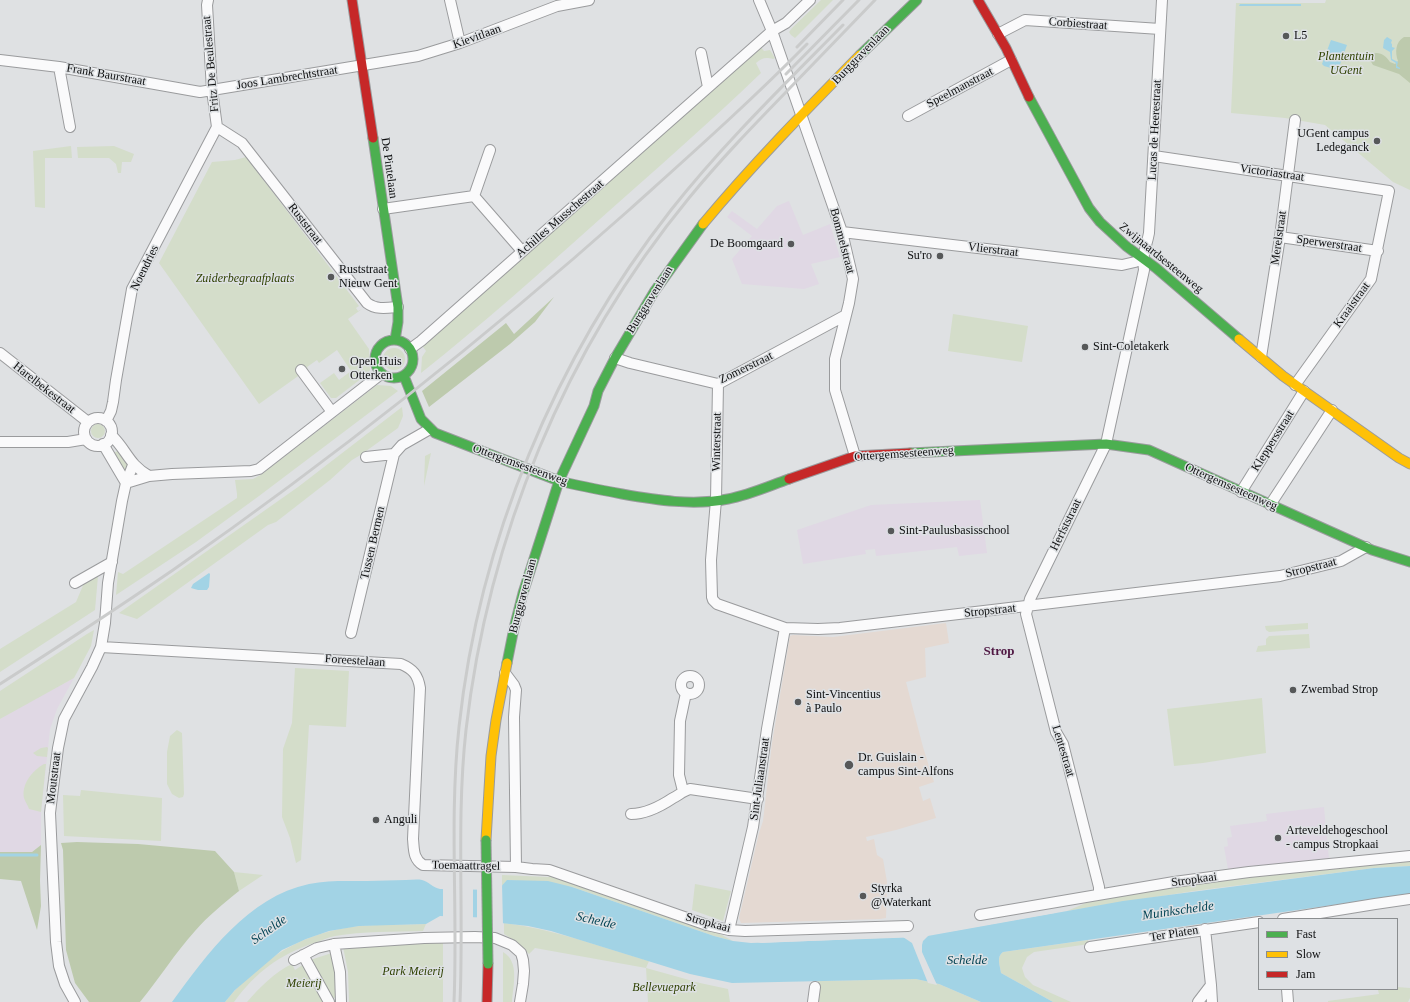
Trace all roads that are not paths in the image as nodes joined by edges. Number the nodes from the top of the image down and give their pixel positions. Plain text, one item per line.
1 (208, 0) edge
2 (352, 0) edge
3 (450, 0) edge
4 (589, 0) edge
5 (758, 0) edge
6 (810, 0) edge
7 (917, 0) edge
8 (978, 0) edge
9 (1162, 0) edge
10 (556, 3) edge
11 (1160, 29) junction
12 (772, 31) junction
13 (998, 34) junction
14 (460, 43) junction
15 (701, 53) dead end
16 (0, 60) edge
17 (1011, 60) junction
18 (362, 66) junction
19 (59, 67) junction
20 (708, 87) junction
21 (212, 90) junction
22 (801, 115) junction
23 (908, 116) dead end
24 (1295, 120) dead end
25 (70, 127) dead end
26 (217, 127) junction
27 (490, 150) dead end
28 (1154, 156) junction
29 (1288, 175) junction
30 (1390, 191) joint
31 (474, 196) junction
32 (383, 209) junction
33 (842, 232) junction
34 (1280, 237) junction
35 (522, 251) junction
36 (1378, 251) junction
37 (1142, 259) junction
38 (398, 307) junction
39 (846, 315) junction
40 (395, 340) junction
41 (410, 349) junction
42 (0, 353) edge
43 (1261, 357) junction
44 (615, 358) junction
45 (301, 370) dead end
46 (381, 374) junction
47 (404, 376) junction
48 (718, 384) junction
49 (1294, 385) junction
50 (1304, 391) junction
51 (1332, 410) junction
52 (332, 412) junction
53 (106, 421) junction
54 (88, 422) junction
55 (430, 429) junction
56 (111, 435) junction
57 (86, 440) junction
58 (0, 442) edge
59 (103, 444) junction
60 (1106, 444) junction
61 (394, 454) junction
62 (855, 456) junction
63 (366, 457) dead end
64 (1410, 464) edge
65 (133, 465) junction
66 (149, 476) junction
67 (559, 481) junction
68 (126, 483) junction
69 (1242, 492) junction
70 (716, 500) junction
71 (1270, 505) junction
72 (1366, 547) junction
73 (112, 562) junction
74 (1410, 562) edge
75 (75, 583) dead end
76 (1027, 607) junction
77 (785, 628) junction
78 (351, 633) dead end
79 (101, 647) junction
80 (505, 673) junction
81 (686, 693) dead end
82 (683, 791) junction
83 (758, 799) junction
84 (631, 814) dead end
85 (1410, 856) edge
86 (417, 862) joint
87 (516, 867) junction
88 (1100, 894) junction
89 (1410, 899) edge
90 (980, 915) dead end
91 (1289, 918) edge
92 (1258, 922) edge
93 (908, 926) dead end
94 (1205, 929) junction
95 (729, 930) junction
96 (334, 944) junction
97 (1090, 947) dead end
98 (1211, 985) junction
99 (814, 987) dead end
100 (1287, 990) edge
101 (75, 1002) edge
102 (329, 1002) edge
103 (341, 1002) edge
104 (487, 1002) edge
105 (520, 1002) edge
106 (813, 1002) edge
107 (1198, 1002) edge
108 (1212, 1002) edge
109 (1288, 1002) edge

1 - 21 street, Fritz De Beulestraat
2 - 18 street, De Pintelaan
3 - 14 street
4 - 10 street, Kievitlaan
5 - 12 street, Bommelstraat
6 - 12 street, Achilles Musschestraat
7 - 22 street, Burggravenlaan
8 - 13 street, Zwijnaardsesteenweg
9 - 11 street, Lucas de Heerestraat
10 - 14 street, Kievitlaan
11 - 13 street, Corbiestraat
11 - 28 street, Lucas de Heerestraat
12 - 20 street, Achilles Musschestraat
12 - 22 street, Bommelstraat
13 - 17 street, Zwijnaardsesteenweg
14 - 18 street, Kievitlaan
15 - 20 street
16 - 19 street, Frank Baurstraat
17 - 23 street, Speelmanstraat
17 - 37 street, Zwijnaardsesteenweg
18 - 21 street, Joos Lambrechtstraat
18 - 32 street, De Pintelaan
19 - 21 street, Frank Baurstraat
19 - 25 street
20 - 35 street, Achilles Musschestraat
21 - 26 street, Fritz De Beulestraat
22 - 33 street, Bommelstraat
22 - 44 street, Burggravenlaan
24 - 29 street, Merelstraat
26 - 38 street, Ruststraat
26 - 53 street, Noendries
27 - 31 street
28 - 29 street, Victoriastraat
28 - 37 street, Lucas de Heerestraat
29 - 30 street, Victoriastraat
29 - 34 street, Merelstraat
30 - 36 street, Kraaistraat
31 - 32 street
31 - 35 street
32 - 38 street, De Pintelaan
33 - 37 street, Vlierstraat
33 - 39 street, Bommelstraat
34 - 36 street, Sperwerstraat
34 - 43 street, Merelstraat
35 - 41 street, Achilles Musschestraat
36 - 49 street, Kraaistraat
37 - 43 street, Zwijnaardsesteenweg
37 - 60 street, Lucas de Heerestraat
38 - 40 street, De Pintelaan
39 - 48 street, Zomerstraat
39 - 62 street, Bommelstraat
40 - 41 street
40 - 46 street
41 - 47 street
42 - 54 street, Harelbekestraat
43 - 49 street, Zwijnaardsesteenweg
44 - 48 street, Zomerstraat
44 - 67 street, Burggravenlaan
45 - 52 street
46 - 47 street
46 - 52 street
47 - 55 street, Ottergemsesteenweg
48 - 70 street, Winterstraat
49 - 50 street, Zwijnaardsesteenweg
50 - 51 street, Zwijnaardsesteenweg
50 - 69 street, Kleppersstraat
51 - 64 street, Zwijnaardsesteenweg
51 - 71 street
52 - 66 street
53 - 54 street
53 - 56 street
54 - 57 street
55 - 61 street
55 - 67 street, Ottergemsesteenweg
56 - 59 street
56 - 65 street
57 - 58 street
57 - 59 street
59 - 68 street
60 - 62 street, Ottergemsesteenweg
60 - 69 street, Ottergemsesteenweg
60 - 76 street, Herfststraat
61 - 63 street
61 - 78 street, Tussen Bermen
62 - 70 street, Ottergemsesteenweg
65 - 66 street
65 - 68 street
66 - 68 street
67 - 70 street, Ottergemsesteenweg
67 - 80 street, Burggravenlaan
68 - 73 street, Moutstraat
69 - 71 street, Ottergemsesteenweg
70 - 77 street, Stropstraat
71 - 72 street, Ottergemsesteenweg
72 - 74 street, Ottergemsesteenweg
72 - 76 street, Stropstraat
73 - 75 street
73 - 79 street, Moutstraat
76 - 77 street, Stropstraat
76 - 88 street, Lentestraat
77 - 83 street, Sint-Juliaanstraat
79 - 86 street, Foreestelaan
79 - 101 street, Moutstraat
80 - 87 street
80 - 104 street, Burggravenlaan, bridge
81 - 82 street
82 - 83 street
82 - 84 street
83 - 95 street, Sint-Juliaanstraat
85 - 88 street, Stropkaai
86 - 87 street, Toemaattragel
87 - 95 street, Stropkaai
88 - 90 street, Stropkaai
89 - 91 street
92 - 94 street, Ter Platen
93 - 95 street, Stropkaai
94 - 97 street, Ter Platen
94 - 98 street
96 - 102 street
96 - 103 street
96 - 105 street
98 - 107 street
98 - 108 street
99 - 106 street
100 - 109 street

